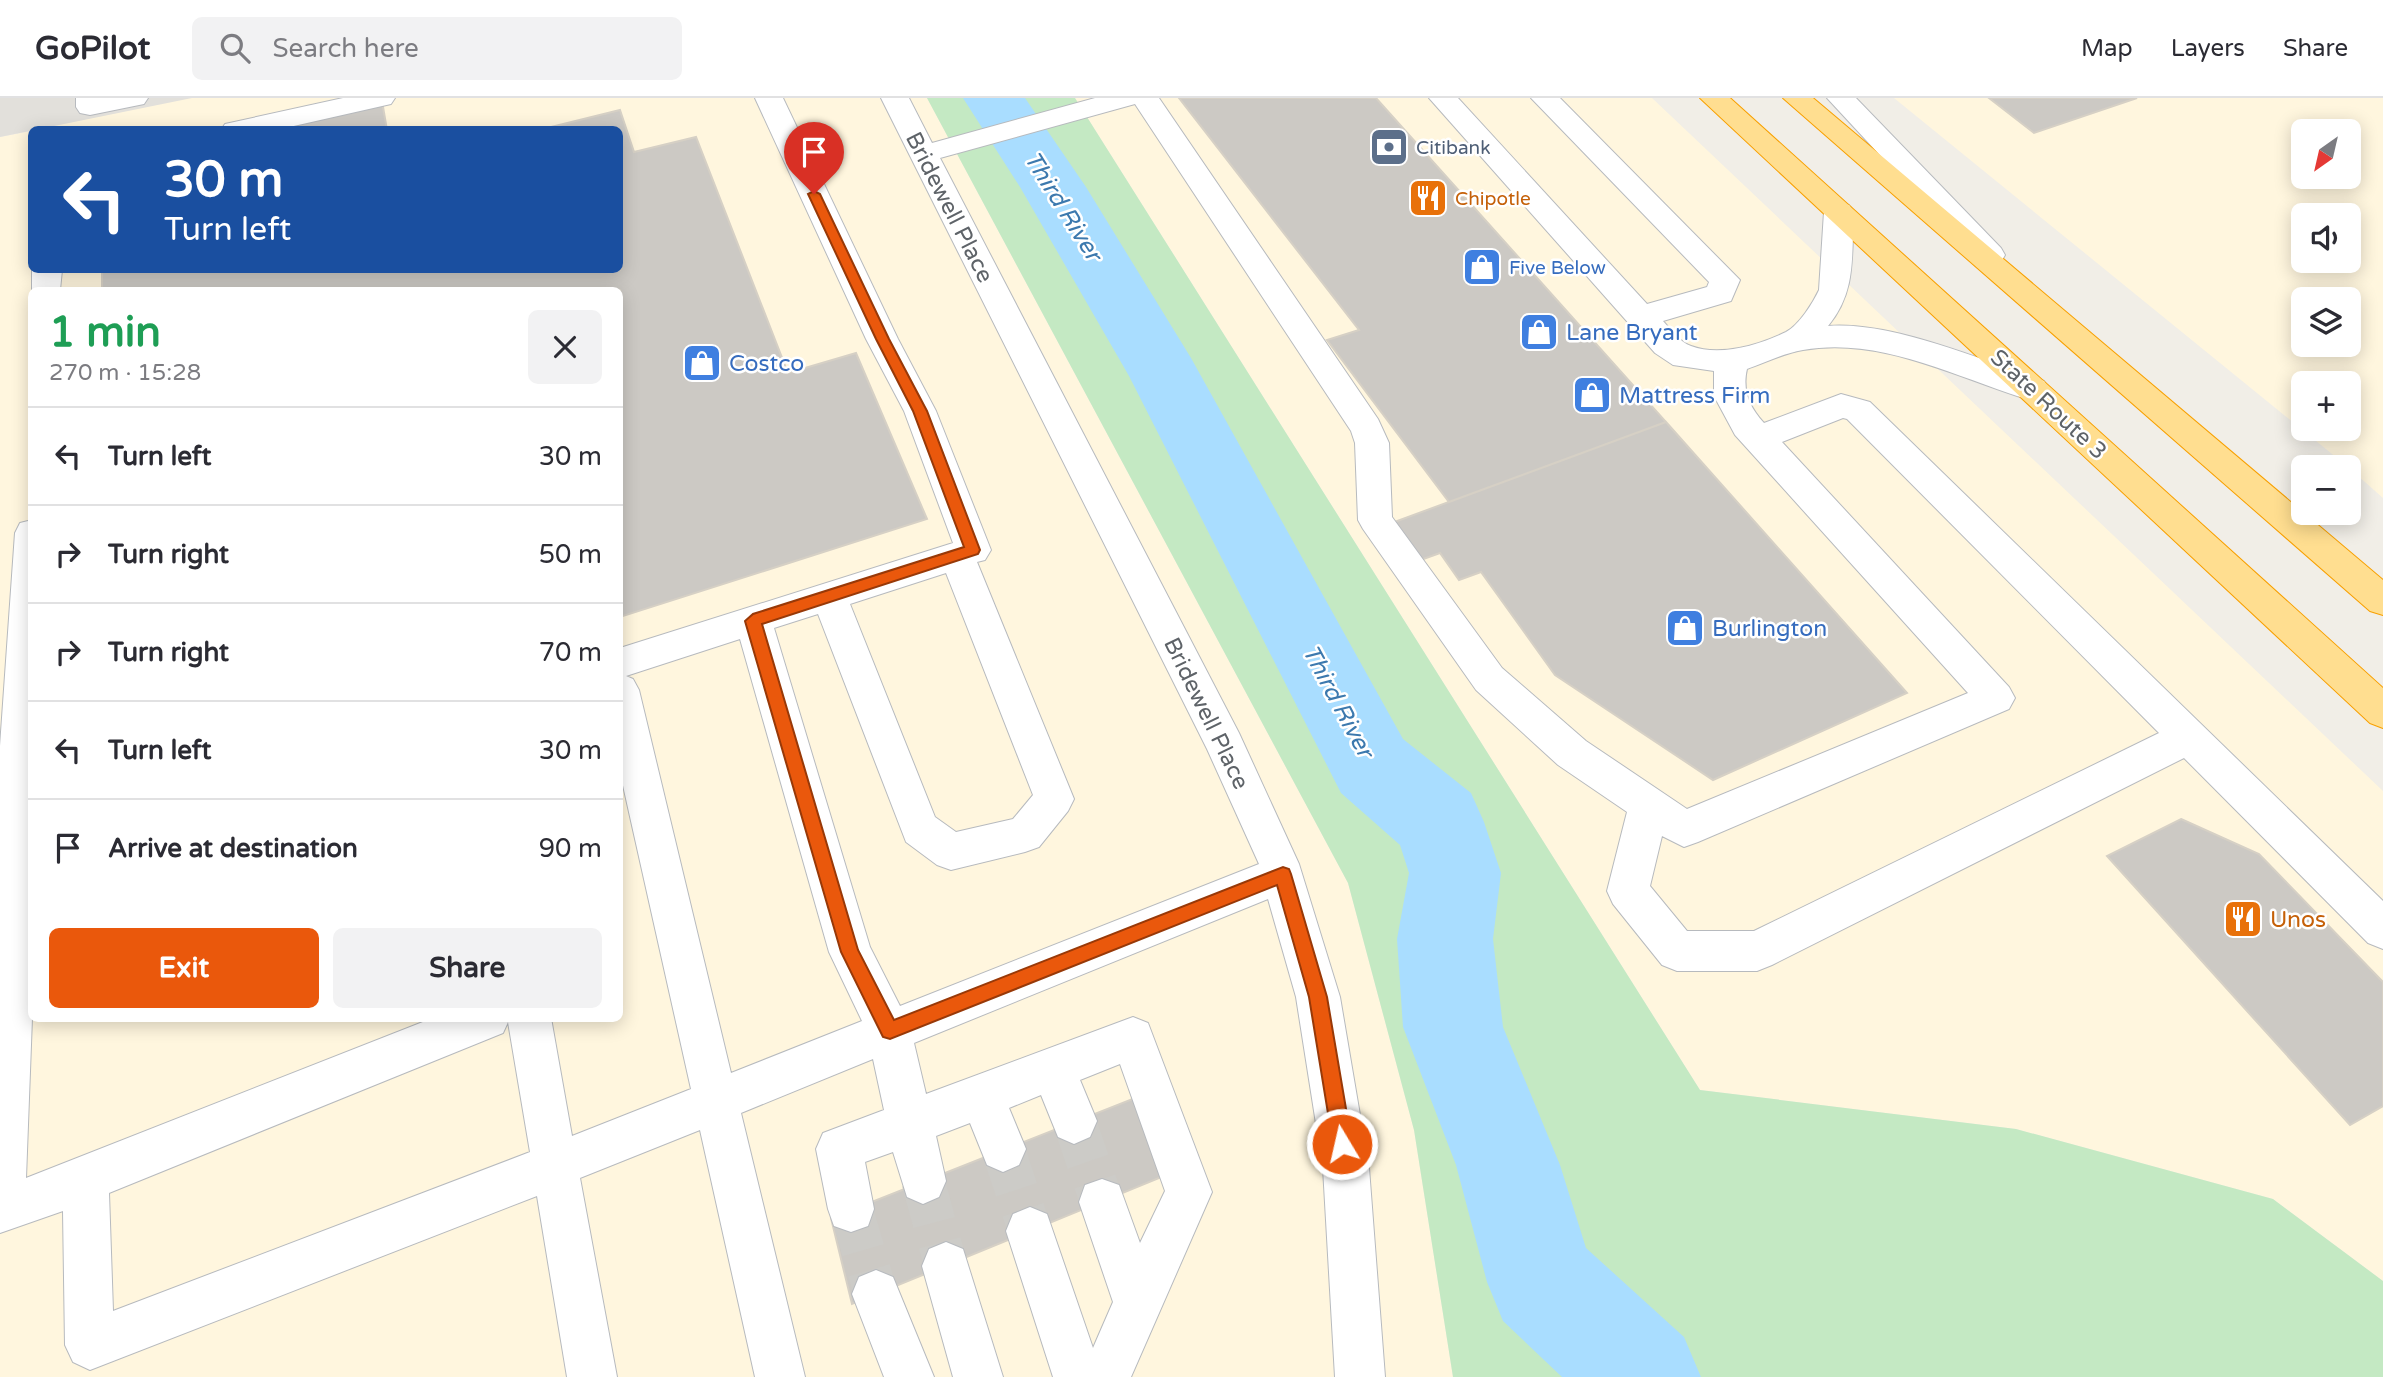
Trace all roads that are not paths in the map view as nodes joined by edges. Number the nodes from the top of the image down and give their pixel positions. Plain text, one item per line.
1 (90, 98) edge
2 (134, 98) edge
3 (380, 98) edge
4 (769, 98) edge
5 (895, 98) edge
6 (1126, 98) edge
7 (1145, 98) edge
8 (1443, 98) edge
9 (1545, 98) edge
10 (1714, 98) edge
11 (1797, 98) edge
12 (1841, 98) edge
13 (253, 126) edge
14 (940, 149) junction
15 (1839, 212) junction
16 (2037, 305) junction
17 (1640, 317) junction
18 (1799, 339) junction
19 (1733, 362) junction
20 (2033, 389) junction
21 (1758, 438) junction
22 (957, 555) junction
23 (2383, 583) edge
24 (828, 596) junction
25 (28, 600) edge
26 (2383, 601) edge
27 (753, 621) junction
28 (623, 662) edge
29 (623, 703) edge
30 (2383, 712) edge
31 (2188, 737) junction
32 (1649, 805) junction
33 (25, 851) edge
34 (1283, 874) junction
35 (2383, 929) edge
36 (22, 982) edge
37 (478, 1022) edge
38 (530, 1022) edge
39 (890, 1031) junction
40 (1053, 1068) junction
41 (982, 1096) junction
42 (715, 1101) junction
43 (1074, 1121) tunnel mouth
44 (909, 1122) junction
45 (1003, 1149) tunnel mouth
46 (554, 1166) junction
47 (85, 1179) junction
48 (923, 1181) tunnel mouth
49 (1102, 1202) tunnel mouth
50 (851, 1209) tunnel mouth
51 (1030, 1231) tunnel mouth
52 (946, 1266) tunnel mouth
53 (876, 1294) tunnel mouth
54 (1137, 1301) junction
55 (592, 1377) edge
56 (780, 1377) edge
57 (908, 1377) edge
58 (978, 1377) edge
59 (1078, 1377) edge
60 (1105, 1377) edge
61 (1360, 1377) edge

1 - 2 street
3 - 13 street
4 - 22 street
5 - 14 street, Bridewell Place
6 - 14 street
7 - 32 street
8 - 17 street
9 - 17 street
10 - 15 highway, State Route 3
11 - 16 highway
12 - 16 street
14 - 34 street, Bridewell Place
15 - 18 street
15 - 20 highway, State Route 3
16 - 23 highway
16 - 26 highway
17 - 19 street
18 - 19 street
18 - 20 street
19 - 21 street
20 - 30 highway, State Route 3
21 - 31 street
21 - 32 street
22 - 24 street
22 - 24 street
24 - 27 street
25 - 33 street
27 - 28 street
27 - 39 street
29 - 42 street
31 - 32 street
31 - 35 street
33 - 36 street
34 - 39 street
34 - 61 street, Bridewell Place
36 - 47 street
37 - 47 street
38 - 46 street
39 - 42 street
39 - 44 street
40 - 41 street
40 - 43 street
40 - 54 street
41 - 44 street
41 - 45 street
42 - 46 street
42 - 56 street
44 - 48 street
44 - 50 street
46 - 47 street
46 - 55 street
49 - 54 street
51 - 59 street
52 - 58 street
53 - 57 street
54 - 60 street

